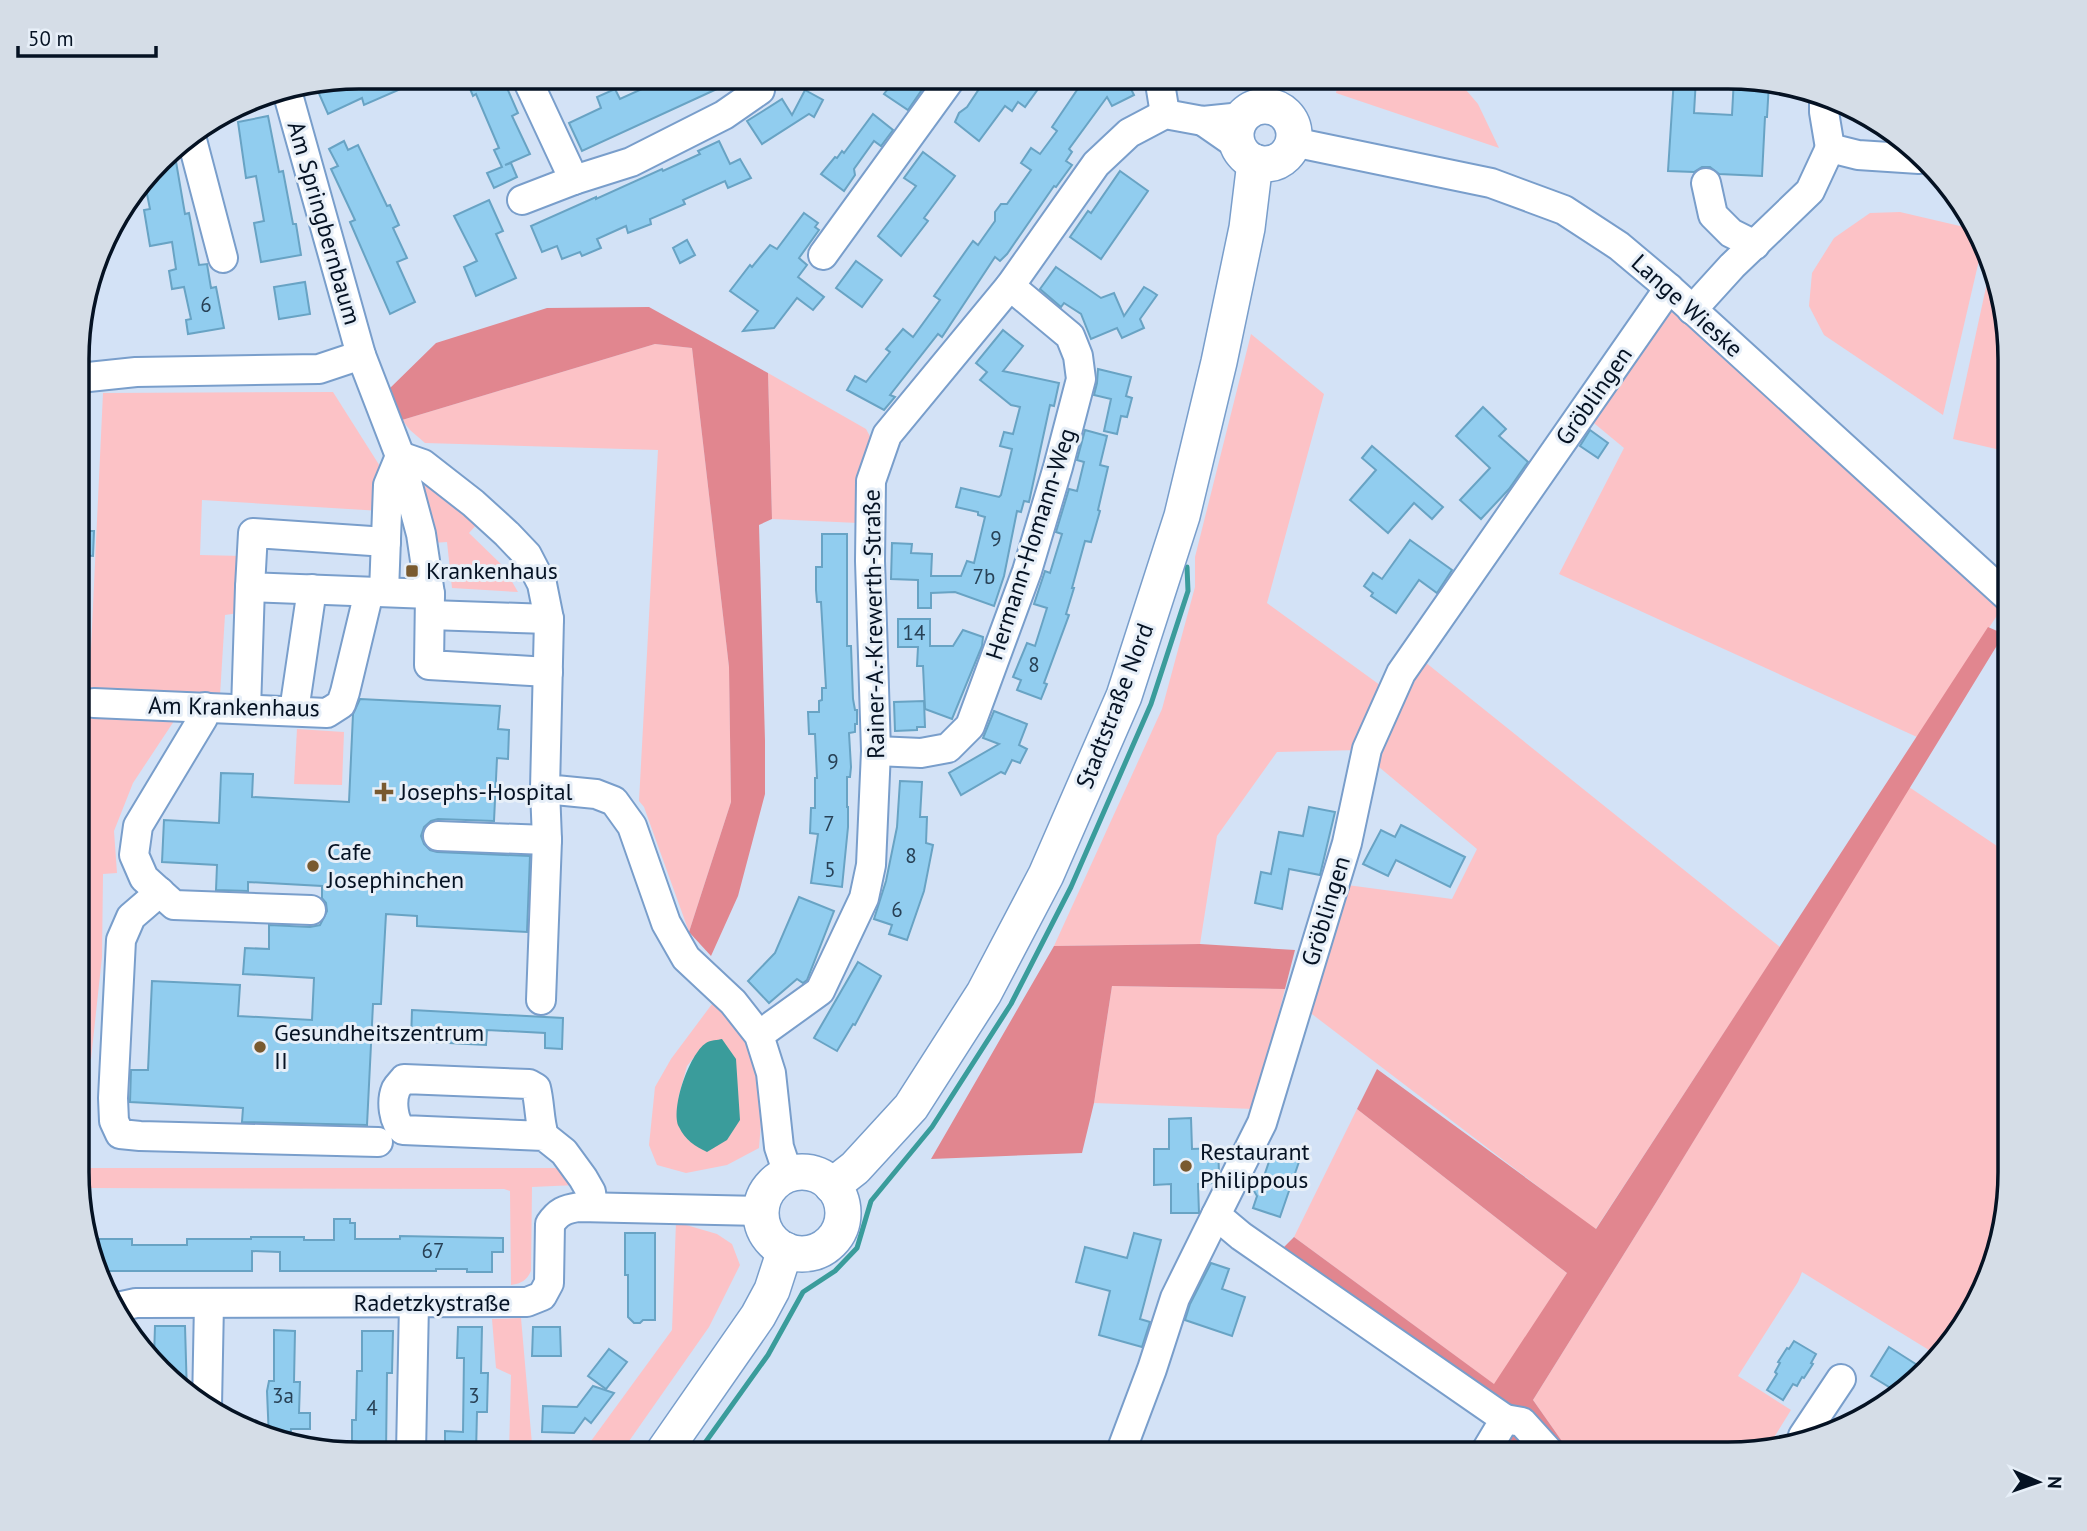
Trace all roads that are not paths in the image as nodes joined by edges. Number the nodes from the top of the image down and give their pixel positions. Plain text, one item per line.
1 (532, 89) edge
2 (943, 89) edge
3 (1161, 89) edge
4 (760, 90) dead end
5 (289, 98) edge
6 (1824, 108) edge
7 (1165, 114) junction
8 (1258, 122) edge
9 (1293, 142) joint
10 (194, 146) edge
11 (1830, 148) junction
12 (1909, 158) edge
13 (574, 180) junction
14 (1706, 183) dead end
15 (522, 200) dead end
16 (1755, 245) junction
17 (822, 255) dead end
18 (223, 258) dead end
19 (1010, 286) junction
20 (1670, 288) junction
21 (1692, 310) junction
22 (361, 355) junction
23 (89, 377) edge
24 (400, 456) junction
25 (386, 542) junction
26 (250, 587) junction
27 (1998, 588) edge
28 (312, 589) junction
29 (376, 592) junction
30 (430, 605) junction
31 (549, 619) junction
32 (548, 672) junction
33 (94, 703) dead end
34 (205, 707) junction
35 (246, 709) junction
36 (294, 711) junction
37 (876, 751) junction
38 (545, 789) junction
39 (438, 836) dead end
40 (547, 840) junction
41 (160, 892) junction
42 (311, 911) dead end
43 (541, 1000) dead end
44 (759, 1035) junction
45 (544, 1136) junction
46 (378, 1142) dead end
47 (788, 1174) junction
48 (832, 1186) junction
49 (593, 1207) junction
50 (761, 1211) junction
51 (1216, 1215) junction
52 (785, 1250) junction
53 (209, 1303) junction
54 (414, 1303) junction
55 (124, 1306) edge
56 (1841, 1379) dead end
57 (207, 1395) edge
58 (1505, 1419) junction
59 (1807, 1429) edge
60 (411, 1442) edge
61 (670, 1442) edge
62 (1125, 1442) edge
63 (1491, 1442) edge
64 (1540, 1442) edge

1 - 13 street
2 - 17 street
3 - 7 street
4 - 13 street
5 - 22 street, Am Springbernbaum
6 - 11 street
7 - 8 street
7 - 19 street, Rainer-A.-Krewerth-Straße
8 - 9 main road
8 - 48 main road, Stadtstraße Nord
9 - 20 street, Lange Wieske
10 - 18 street
11 - 12 street
11 - 16 street
13 - 15 street
14 - 16 street
16 - 21 street
19 - 37 street, Rainer-A.-Krewerth-Straße
19 - 37 street, Hermann-Homann-Weg
20 - 21 street, Lange Wieske
20 - 51 street, Gröblingen
21 - 27 street, Lange Wieske
22 - 23 street
22 - 24 street
24 - 25 street, Am Krankenhaus
24 - 30 street
24 - 31 street
25 - 26 street
25 - 29 street, Am Krankenhaus
26 - 28 street
26 - 35 street
28 - 29 street
28 - 36 street
29 - 30 street
29 - 36 street, Am Krankenhaus
30 - 31 street
30 - 32 street
31 - 32 street
32 - 38 street
33 - 34 street, Am Krankenhaus
34 - 35 street, Am Krankenhaus
34 - 41 street
35 - 36 street, Am Krankenhaus
37 - 44 street, Rainer-A.-Krewerth-Straße
38 - 40 street
38 - 44 street
39 - 40 street
40 - 43 street
41 - 42 street
41 - 46 street
44 - 47 street
45 - 45 street
45 - 49 street
47 - 48 main road
47 - 50 main road
48 - 52 main road
49 - 50 street, Radetzkystraße
49 - 54 street, Radetzkystraße
50 - 52 main road
51 - 58 street
51 - 62 street, Gröblingen
52 - 61 main road
53 - 54 street, Radetzkystraße
53 - 55 street, Radetzkystraße
53 - 57 street
54 - 60 street
56 - 59 street
58 - 63 street
58 - 64 street

